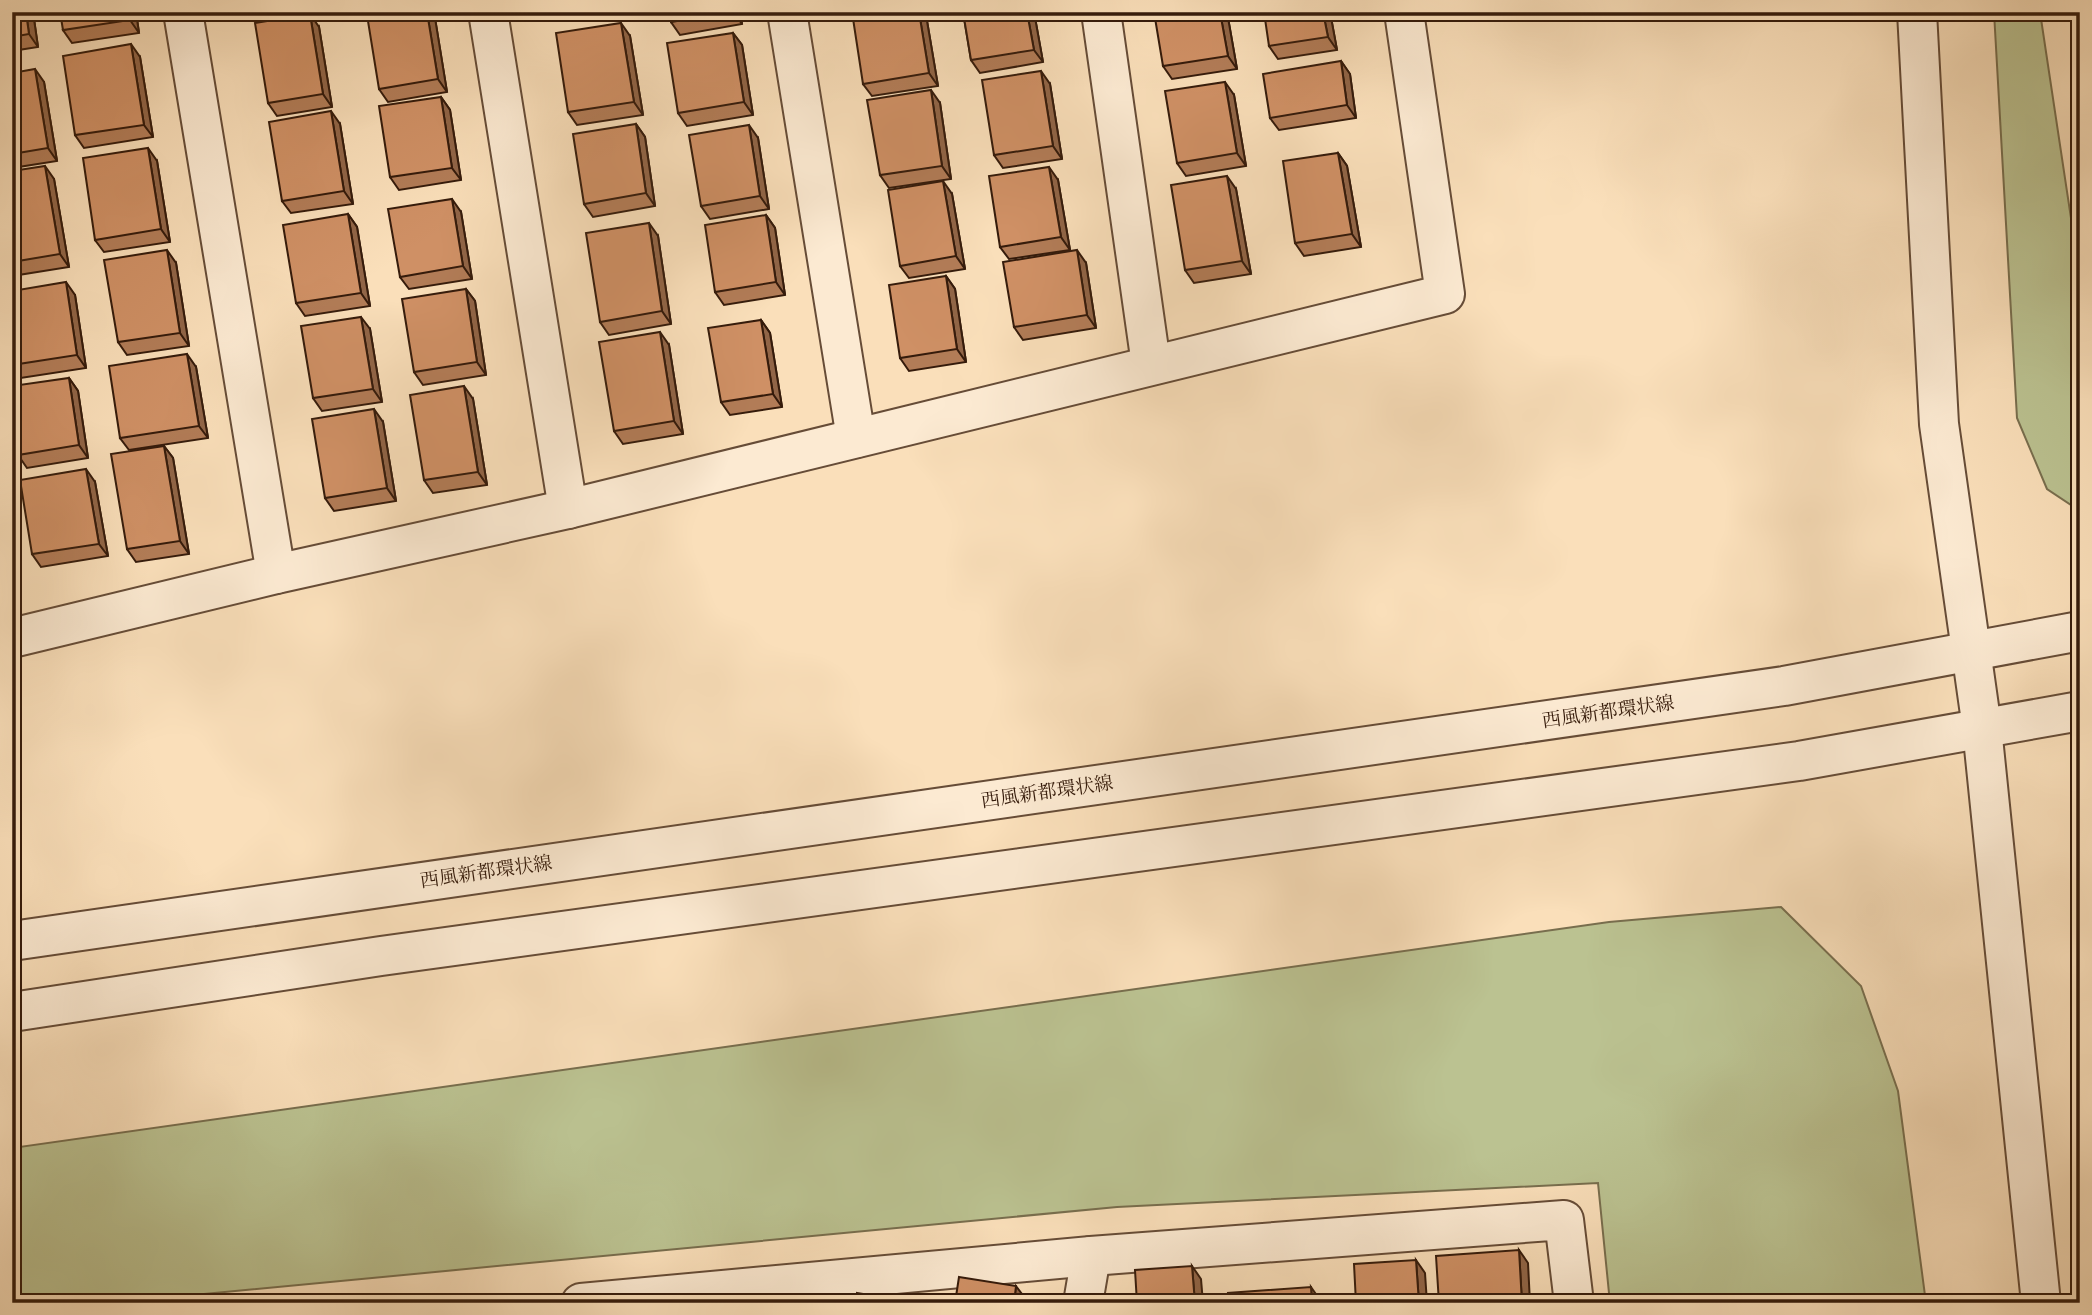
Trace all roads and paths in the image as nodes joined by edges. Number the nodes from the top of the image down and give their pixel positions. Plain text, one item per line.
1 (183, 12) edge
2 (488, 12) edge
3 (788, 12) edge
4 (1101, 12) edge
5 (1404, 12) edge
6 (1917, 12) edge
7 (1151, 364) junction
8 (856, 438) junction
9 (568, 509) junction
10 (276, 574) junction
11 (2080, 631) edge
12 (12, 638) edge
13 (1971, 653) junction
14 (2080, 711) edge
15 (1982, 728) junction
16 (12, 941) edge
17 (12, 1012) edge
18 (1091, 1256) junction
19 (804, 1292) edge
20 (581, 1303) edge
21 (1083, 1303) edge
22 (1574, 1303) edge
23 (2041, 1303) edge

1 - 10 street
2 - 9 street
3 - 8 street
4 - 7 street
5 - 7 street
6 - 13 street
7 - 8 street
8 - 9 street
9 - 10 street
10 - 12 street
11 - 13 street, 西風新都環状線
13 - 15 street
13 - 16 street, 西風新都環状線
14 - 15 street
15 - 17 street
15 - 23 street
18 - 19 street
18 - 21 street
18 - 22 street
19 - 20 street

